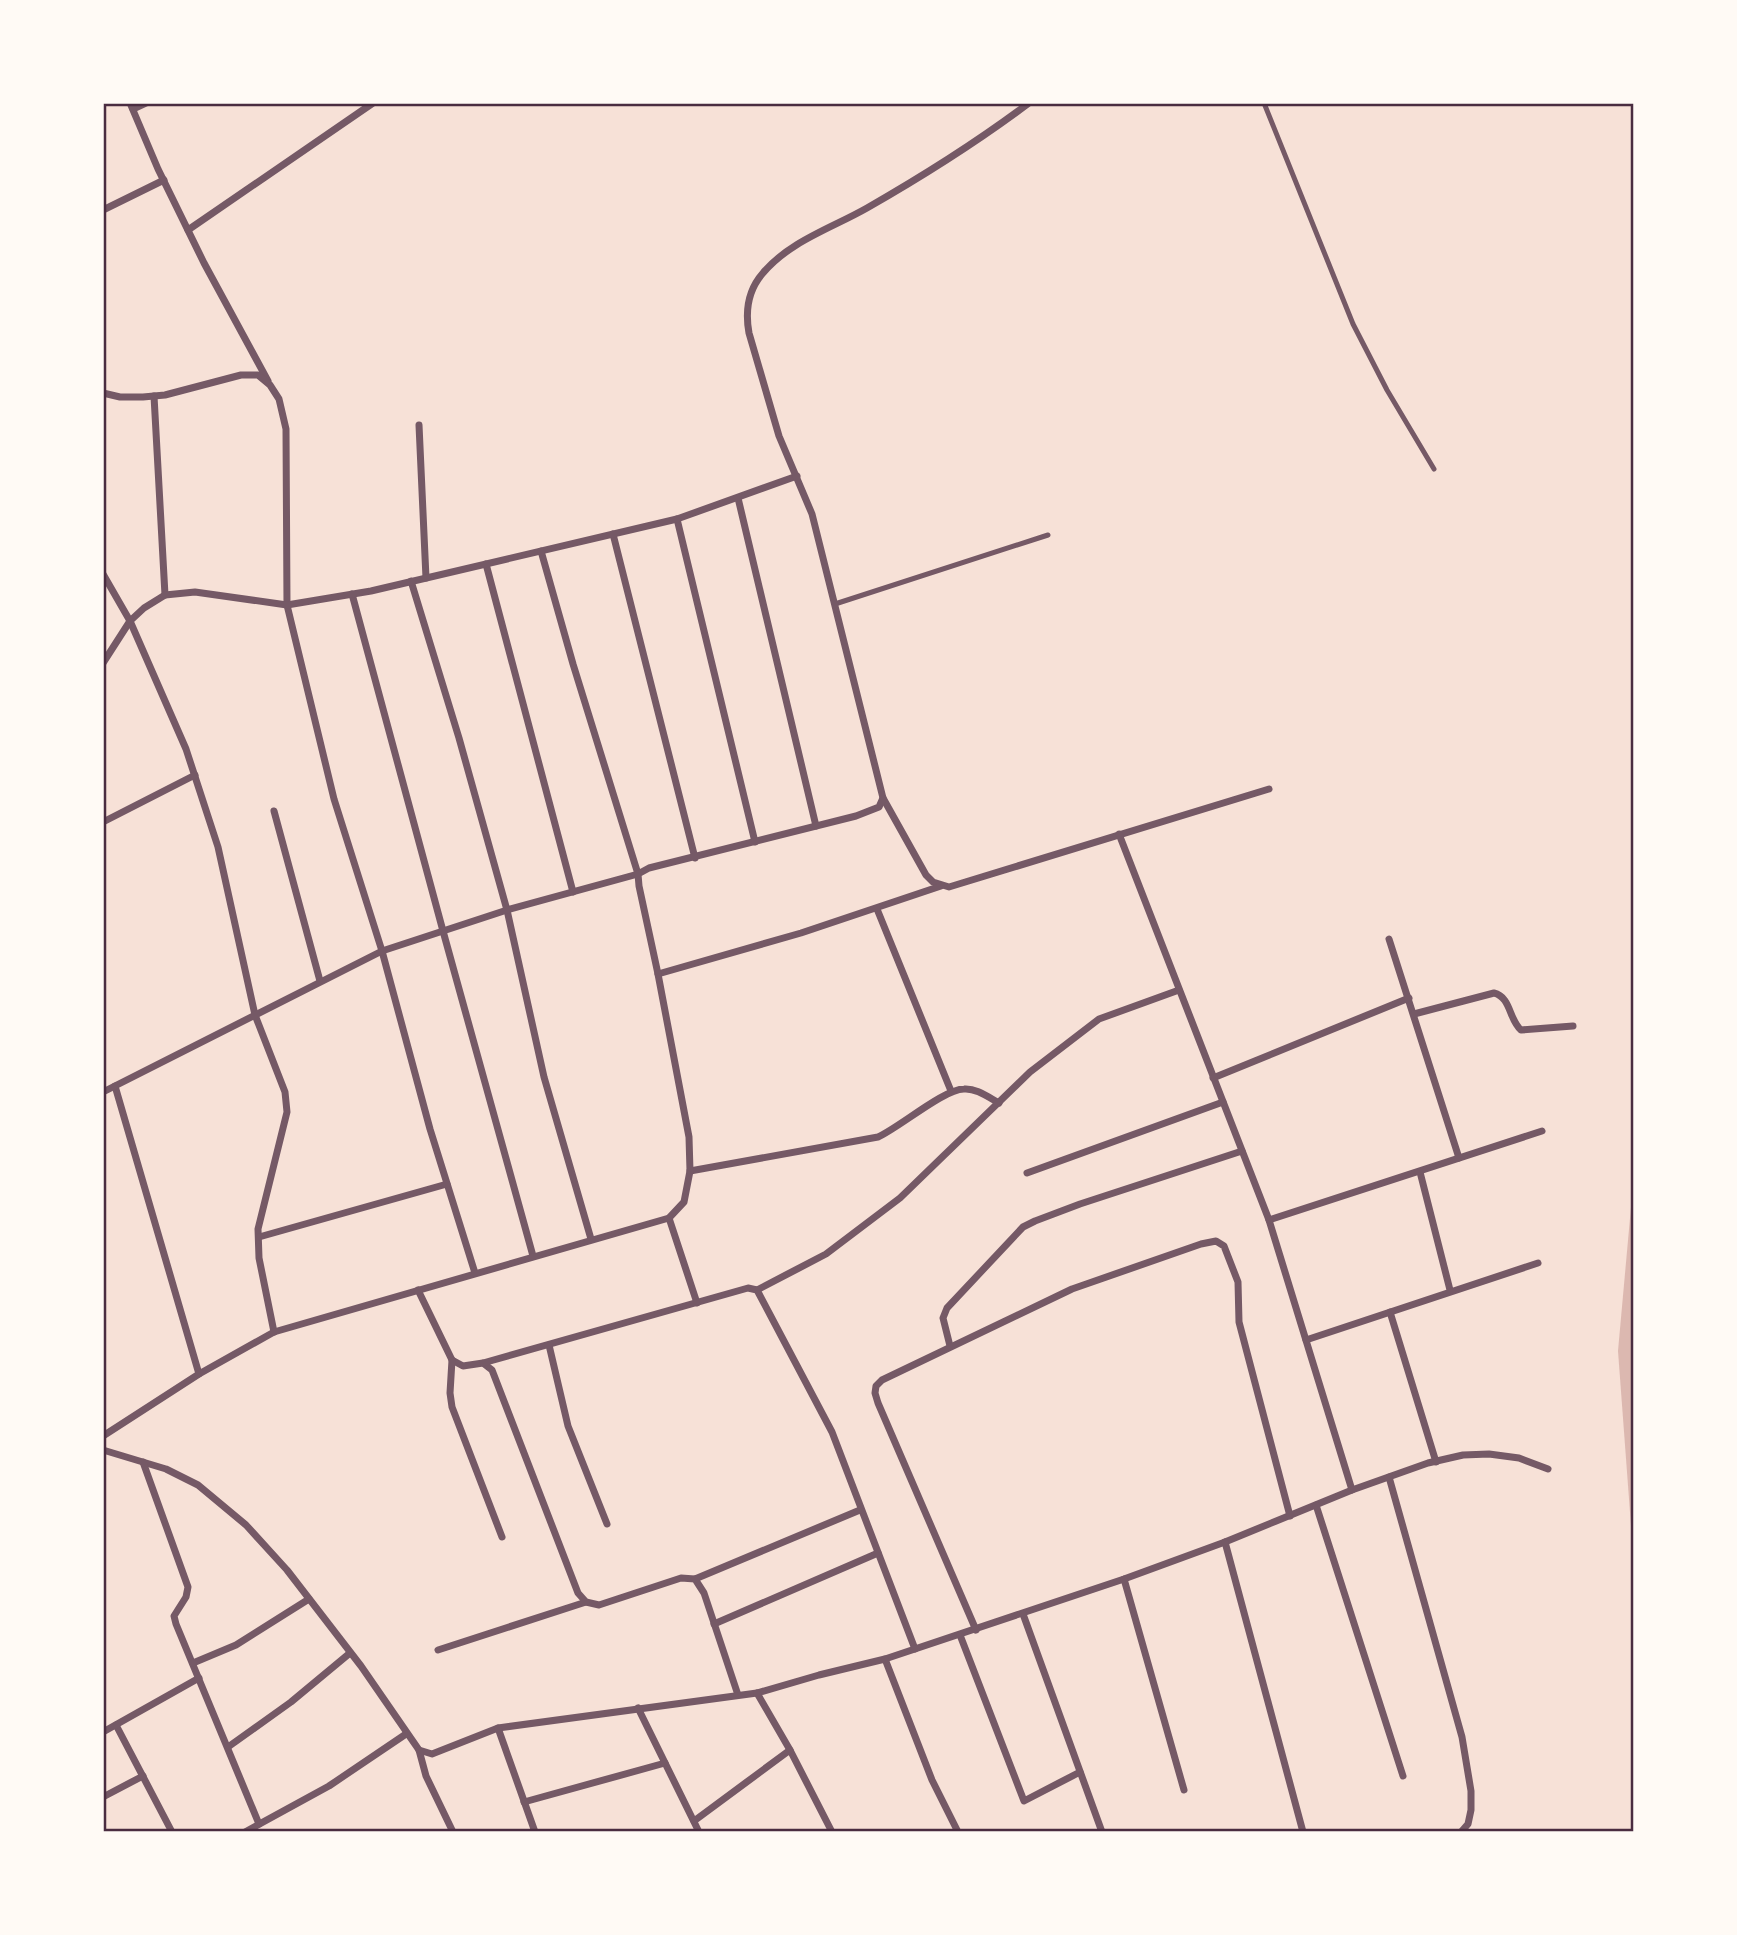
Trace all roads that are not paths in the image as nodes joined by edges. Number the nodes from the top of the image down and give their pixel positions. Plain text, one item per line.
1 (146, 103) edge
2 (373, 103) edge
3 (1029, 103) edge
4 (1264, 103) edge
5 (131, 106) edge
6 (164, 180) junction
7 (103, 210) edge
8 (188, 230) junction
9 (270, 385) junction
10 (103, 393) edge
11 (154, 396) junction
12 (419, 425) dead end
13 (1434, 469) dead end
14 (797, 476) junction
15 (738, 498) junction
16 (677, 519) junction
17 (613, 534) junction
18 (1048, 535) dead end
19 (541, 551) junction
20 (486, 564) junction
21 (103, 573) edge
22 (426, 578) junction
23 (411, 581) junction
24 (352, 594) junction
25 (165, 595) junction
26 (835, 604) junction
27 (288, 605) junction
28 (130, 621) junction
29 (103, 663) edge
30 (195, 775) junction
31 (1269, 789) dead end
32 (883, 799) junction
33 (274, 811) dead end
34 (103, 822) edge
35 (816, 826) junction
36 (1119, 834) junction
37 (755, 842) junction
38 (695, 858) junction
39 (638, 874) junction
40 (941, 886) junction
41 (573, 892) junction
42 (877, 909) junction
43 (507, 910) junction
44 (443, 930) junction
45 (1389, 939) dead end
46 (382, 951) junction
47 (658, 974) junction
48 (320, 981) junction
49 (1179, 990) junction
50 (1409, 998) junction
51 (1415, 1014) junction
52 (255, 1015) junction
53 (1573, 1026) dead end
54 (1213, 1078) junction
55 (115, 1086) junction
56 (951, 1091) junction
57 (103, 1092) edge
58 (1223, 1102) junction
59 (999, 1103) junction
60 (1542, 1131) dead end
61 (1242, 1152) junction
62 (1459, 1158) junction
63 (690, 1171) junction
64 (1420, 1172) junction
65 (1027, 1173) dead end
66 (447, 1184) junction
67 (669, 1218) junction
68 (1269, 1220) junction
69 (259, 1237) junction
70 (591, 1239) junction
71 (533, 1256) junction
72 (1538, 1263) dead end
73 (475, 1273) junction
74 (418, 1290) junction
75 (757, 1290) junction
76 (1450, 1290) junction
77 (697, 1303) junction
78 (1390, 1312) junction
79 (274, 1332) junction
80 (1306, 1340) junction
81 (549, 1345) junction
82 (950, 1346) junction
83 (452, 1360) junction
84 (483, 1363) junction
85 (200, 1374) junction
86 (103, 1436) edge
87 (103, 1450) edge
88 (143, 1462) junction
89 (1436, 1462) junction
90 (1549, 1469) dead end
91 (1389, 1477) junction
92 (1352, 1490) junction
93 (1316, 1505) junction
94 (860, 1510) junction
95 (1290, 1516) junction
96 (607, 1524) dead end
97 (502, 1537) dead end
98 (1225, 1542) junction
99 (878, 1553) junction
100 (695, 1579) junction
101 (1124, 1579) junction
102 (309, 1599) junction
103 (586, 1602) junction
104 (1023, 1614) junction
105 (714, 1624) junction
106 (976, 1629) junction
107 (960, 1635) junction
108 (915, 1649) junction
109 (438, 1650) dead end
110 (350, 1653) junction
111 (885, 1659) junction
112 (193, 1663) junction
113 (199, 1678) junction
114 (757, 1693) junction
115 (738, 1695) junction
116 (638, 1708) junction
117 (116, 1725) junction
118 (498, 1728) junction
119 (103, 1732) edge
120 (406, 1734) junction
121 (228, 1746) junction
122 (419, 1750) junction
123 (790, 1750) junction
124 (665, 1763) junction
125 (1080, 1772) junction
126 (143, 1776) junction
127 (1403, 1776) dead end
128 (1184, 1790) dead end
129 (103, 1797) edge
130 (524, 1802) junction
131 (694, 1821) junction
132 (259, 1824) junction
133 (172, 1832) edge
134 (245, 1832) edge
135 (453, 1832) edge
136 (535, 1832) edge
137 (699, 1832) edge
138 (832, 1832) edge
139 (958, 1832) edge
140 (1102, 1832) edge
141 (1303, 1832) edge
142 (1461, 1832) edge

1 - 5 street
2 - 8 street
3 - 14 street
4 - 13 lane
5 - 6 street
6 - 7 street
6 - 8 street
8 - 9 street
9 - 11 street
9 - 27 street
10 - 11 street
11 - 25 street
12 - 22 street
14 - 15 street
14 - 26 street
15 - 16 street
15 - 35 street
16 - 17 street
16 - 37 street
17 - 19 street
17 - 38 street
18 - 26 lane
19 - 20 street
19 - 39 street
20 - 22 street
20 - 41 street
21 - 28 street
22 - 23 street
23 - 24 street
23 - 43 street
24 - 27 street
24 - 44 street
25 - 27 street
25 - 28 street
26 - 32 street
27 - 46 street
28 - 29 street
28 - 30 street
30 - 34 street
30 - 52 street
31 - 36 street
32 - 35 street
32 - 40 street
33 - 48 street
35 - 37 street
36 - 40 street
36 - 49 street
37 - 38 street
38 - 39 street
39 - 41 street
39 - 47 street
40 - 42 street
41 - 43 street
42 - 47 street
42 - 56 street
43 - 44 street
43 - 70 street
44 - 46 street
44 - 71 street
45 - 50 street
46 - 48 street
46 - 66 street
47 - 63 street
48 - 52 street
49 - 54 street
49 - 59 street
50 - 51 street
50 - 54 street
51 - 53 street
51 - 62 street
52 - 55 street
52 - 69 street
54 - 58 street
55 - 57 street
55 - 85 street
56 - 59 street
56 - 63 street
58 - 61 street
58 - 65 street
59 - 75 street
60 - 62 street
61 - 68 street
61 - 82 street
62 - 64 street
63 - 67 street
64 - 68 street
64 - 76 street
66 - 69 street
66 - 73 street
67 - 70 street
67 - 77 street
68 - 80 street
69 - 79 street
70 - 71 street
71 - 73 street
72 - 76 street
73 - 74 street
74 - 79 street
74 - 83 street
75 - 77 street
75 - 94 street
76 - 78 street
77 - 81 street
78 - 80 street
78 - 89 street
79 - 85 street
80 - 92 street
81 - 84 street
81 - 96 street
82 - 95 street
82 - 106 street
83 - 84 street
83 - 97 street
84 - 103 street
85 - 86 street
87 - 88 street
88 - 102 street
88 - 112 street
89 - 90 street
89 - 91 street
91 - 92 street
91 - 142 street
92 - 93 street
93 - 95 street
93 - 127 street
94 - 99 street
94 - 100 street
95 - 98 street
98 - 101 street
98 - 141 street
99 - 105 street
99 - 108 street
100 - 103 street
100 - 105 street
101 - 104 street
101 - 128 street
102 - 110 street
102 - 112 street
103 - 109 street
104 - 106 street
104 - 125 street
105 - 115 street
106 - 107 street
107 - 108 street
107 - 125 street
108 - 111 street
110 - 120 street
110 - 121 street
111 - 114 street
111 - 139 street
112 - 113 street
113 - 117 street
113 - 121 street
114 - 115 street
114 - 123 street
115 - 116 street
116 - 118 street
116 - 124 street
117 - 119 street
117 - 126 street
118 - 122 street
118 - 130 street
120 - 122 street
120 - 132 street
121 - 132 street
122 - 135 street
123 - 131 street
123 - 138 street
124 - 130 street
124 - 131 street
125 - 140 street
126 - 129 street
126 - 133 street
130 - 136 street
131 - 137 street
132 - 134 street

